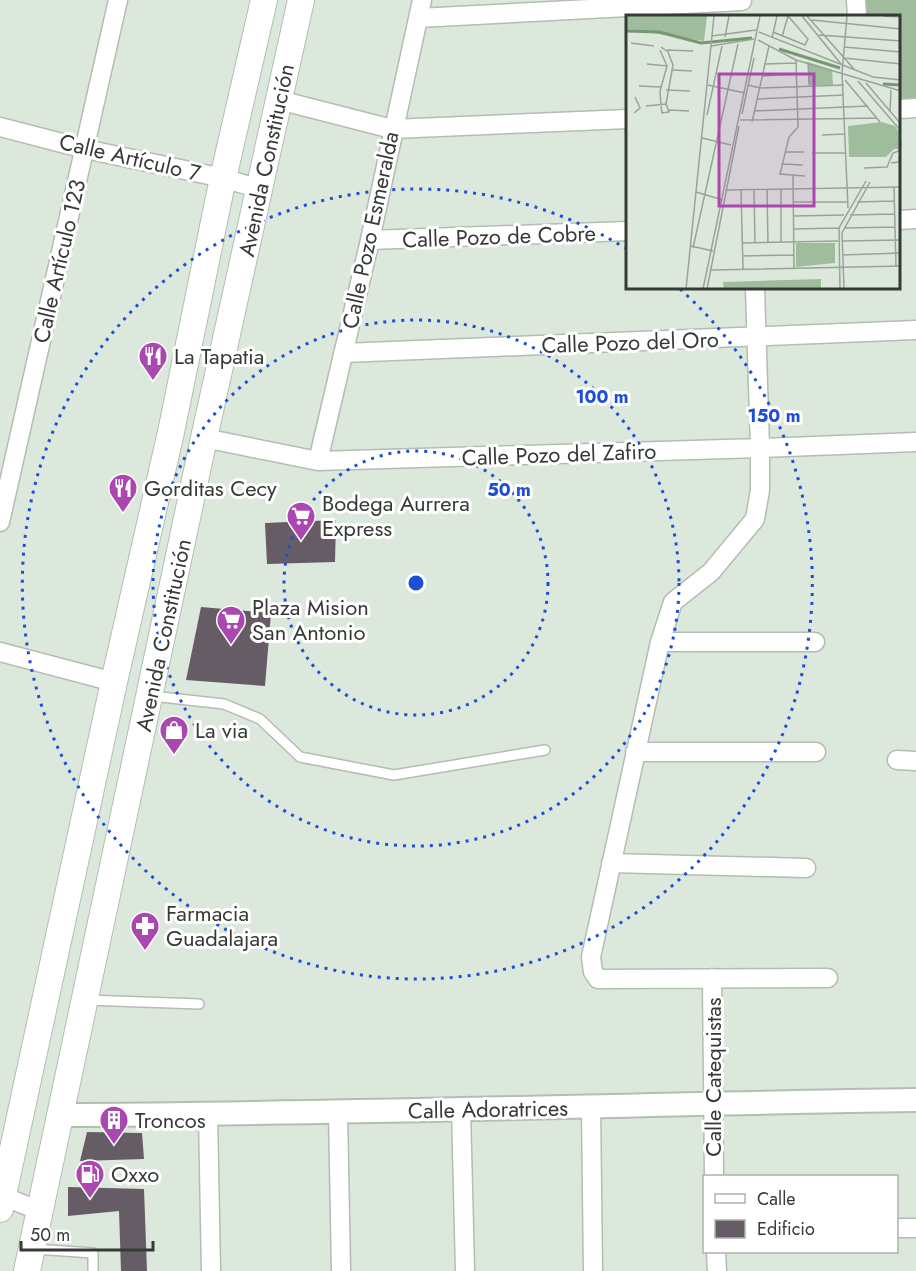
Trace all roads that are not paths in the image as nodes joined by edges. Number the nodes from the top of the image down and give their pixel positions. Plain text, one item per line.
1 (118, 0) edge
2 (264, 0) edge
3 (301, 0) edge
4 (856, 0) edge
5 (742, 6) edge
6 (420, 9) edge
7 (857, 15) edge
8 (279, 100) junction
9 (916, 108) edge
10 (901, 109) edge
11 (626, 119) edge
12 (0, 127) edge
13 (393, 129) junction
14 (85, 149) junction
15 (224, 178) junction
16 (260, 189) junction
17 (916, 219) edge
18 (901, 220) edge
19 (626, 231) edge
20 (370, 240) junction
21 (755, 290) edge
22 (916, 330) edge
23 (757, 337) junction
24 (344, 353) junction
25 (204, 438) junction
26 (916, 442) edge
27 (760, 448) junction
28 (318, 461) junction
29 (0, 522) edge
30 (660, 642) junction
31 (815, 642) dead end
32 (0, 652) edge
33 (114, 682) junction
34 (150, 696) junction
35 (546, 750) dead end
36 (635, 752) junction
37 (816, 752) dead end
38 (897, 760) dead end
39 (916, 762) edge
40 (611, 863) junction
41 (806, 868) dead end
42 (712, 978) junction
43 (828, 978) dead end
44 (86, 999) junction
45 (199, 1004) dead end
46 (916, 1100) edge
47 (712, 1102) junction
48 (591, 1107) junction
49 (461, 1109) junction
50 (338, 1111) junction
51 (60, 1115) junction
52 (208, 1115) junction
53 (714, 1175) edge
54 (1, 1200) edge
55 (40, 1211) junction
56 (898, 1228) edge
57 (916, 1228) edge
58 (716, 1253) edge
59 (29, 1260) edge
60 (93, 1271) edge
61 (212, 1271) edge
62 (340, 1271) edge
63 (465, 1271) edge
64 (594, 1271) edge
65 (717, 1271) edge

1 - 14 street, Calle Artículo 123
2 - 15 main road, Avenida Constitución
3 - 8 main road, Avenida Constitución
4 - 7 street
5 - 6 street
6 - 13 street, Calle Pozo Esmeralda
8 - 13 street
8 - 16 main road, Avenida Constitución
9 - 10 street
11 - 13 street
12 - 14 street, Calle Artículo 7
13 - 20 street, Calle Pozo Esmeralda
14 - 15 street, Calle Artículo 7
14 - 29 street, Calle Artículo 123
15 - 16 street, Calle Artículo 7
15 - 33 main road, Avenida Constitución
16 - 25 main road, Avenida Constitución
17 - 18 street
19 - 20 street, Calle Pozo de Cobre
20 - 24 street, Calle Pozo Esmeralda
21 - 23 street
22 - 23 street, Calle Pozo del Oro
23 - 24 street, Calle Pozo del Oro
23 - 27 street
24 - 28 street, Calle Pozo Esmeralda
25 - 28 street, Calle Pozo del Zafiro
25 - 34 main road, Avenida Constitución
26 - 27 street, Calle Pozo del Zafiro
27 - 28 street, Calle Pozo del Zafiro
27 - 30 street
30 - 31 street
30 - 36 street
32 - 33 street
33 - 54 main road, Avenida Constitución
34 - 35 lane
34 - 44 main road, Avenida Constitución
36 - 37 street
36 - 40 street
38 - 39 street
40 - 41 street
40 - 42 street
42 - 43 street
42 - 47 street, Calle Catequistas
44 - 45 lane
44 - 51 main road, Avenida Constitución
46 - 47 street, Calle Adoratrices
47 - 48 street, Calle Adoratrices
47 - 53 street, Calle Catequistas
48 - 49 street, Calle Adoratrices
48 - 64 street
49 - 50 street, Calle Adoratrices
49 - 63 street
50 - 52 street, Calle Adoratrices
50 - 62 street
51 - 52 street, Calle Adoratrices
51 - 55 main road, Avenida Constitución
52 - 61 street
54 - 55 street
55 - 59 main road, Avenida Constitución
56 - 57 street
58 - 65 street
59 - 60 lane

